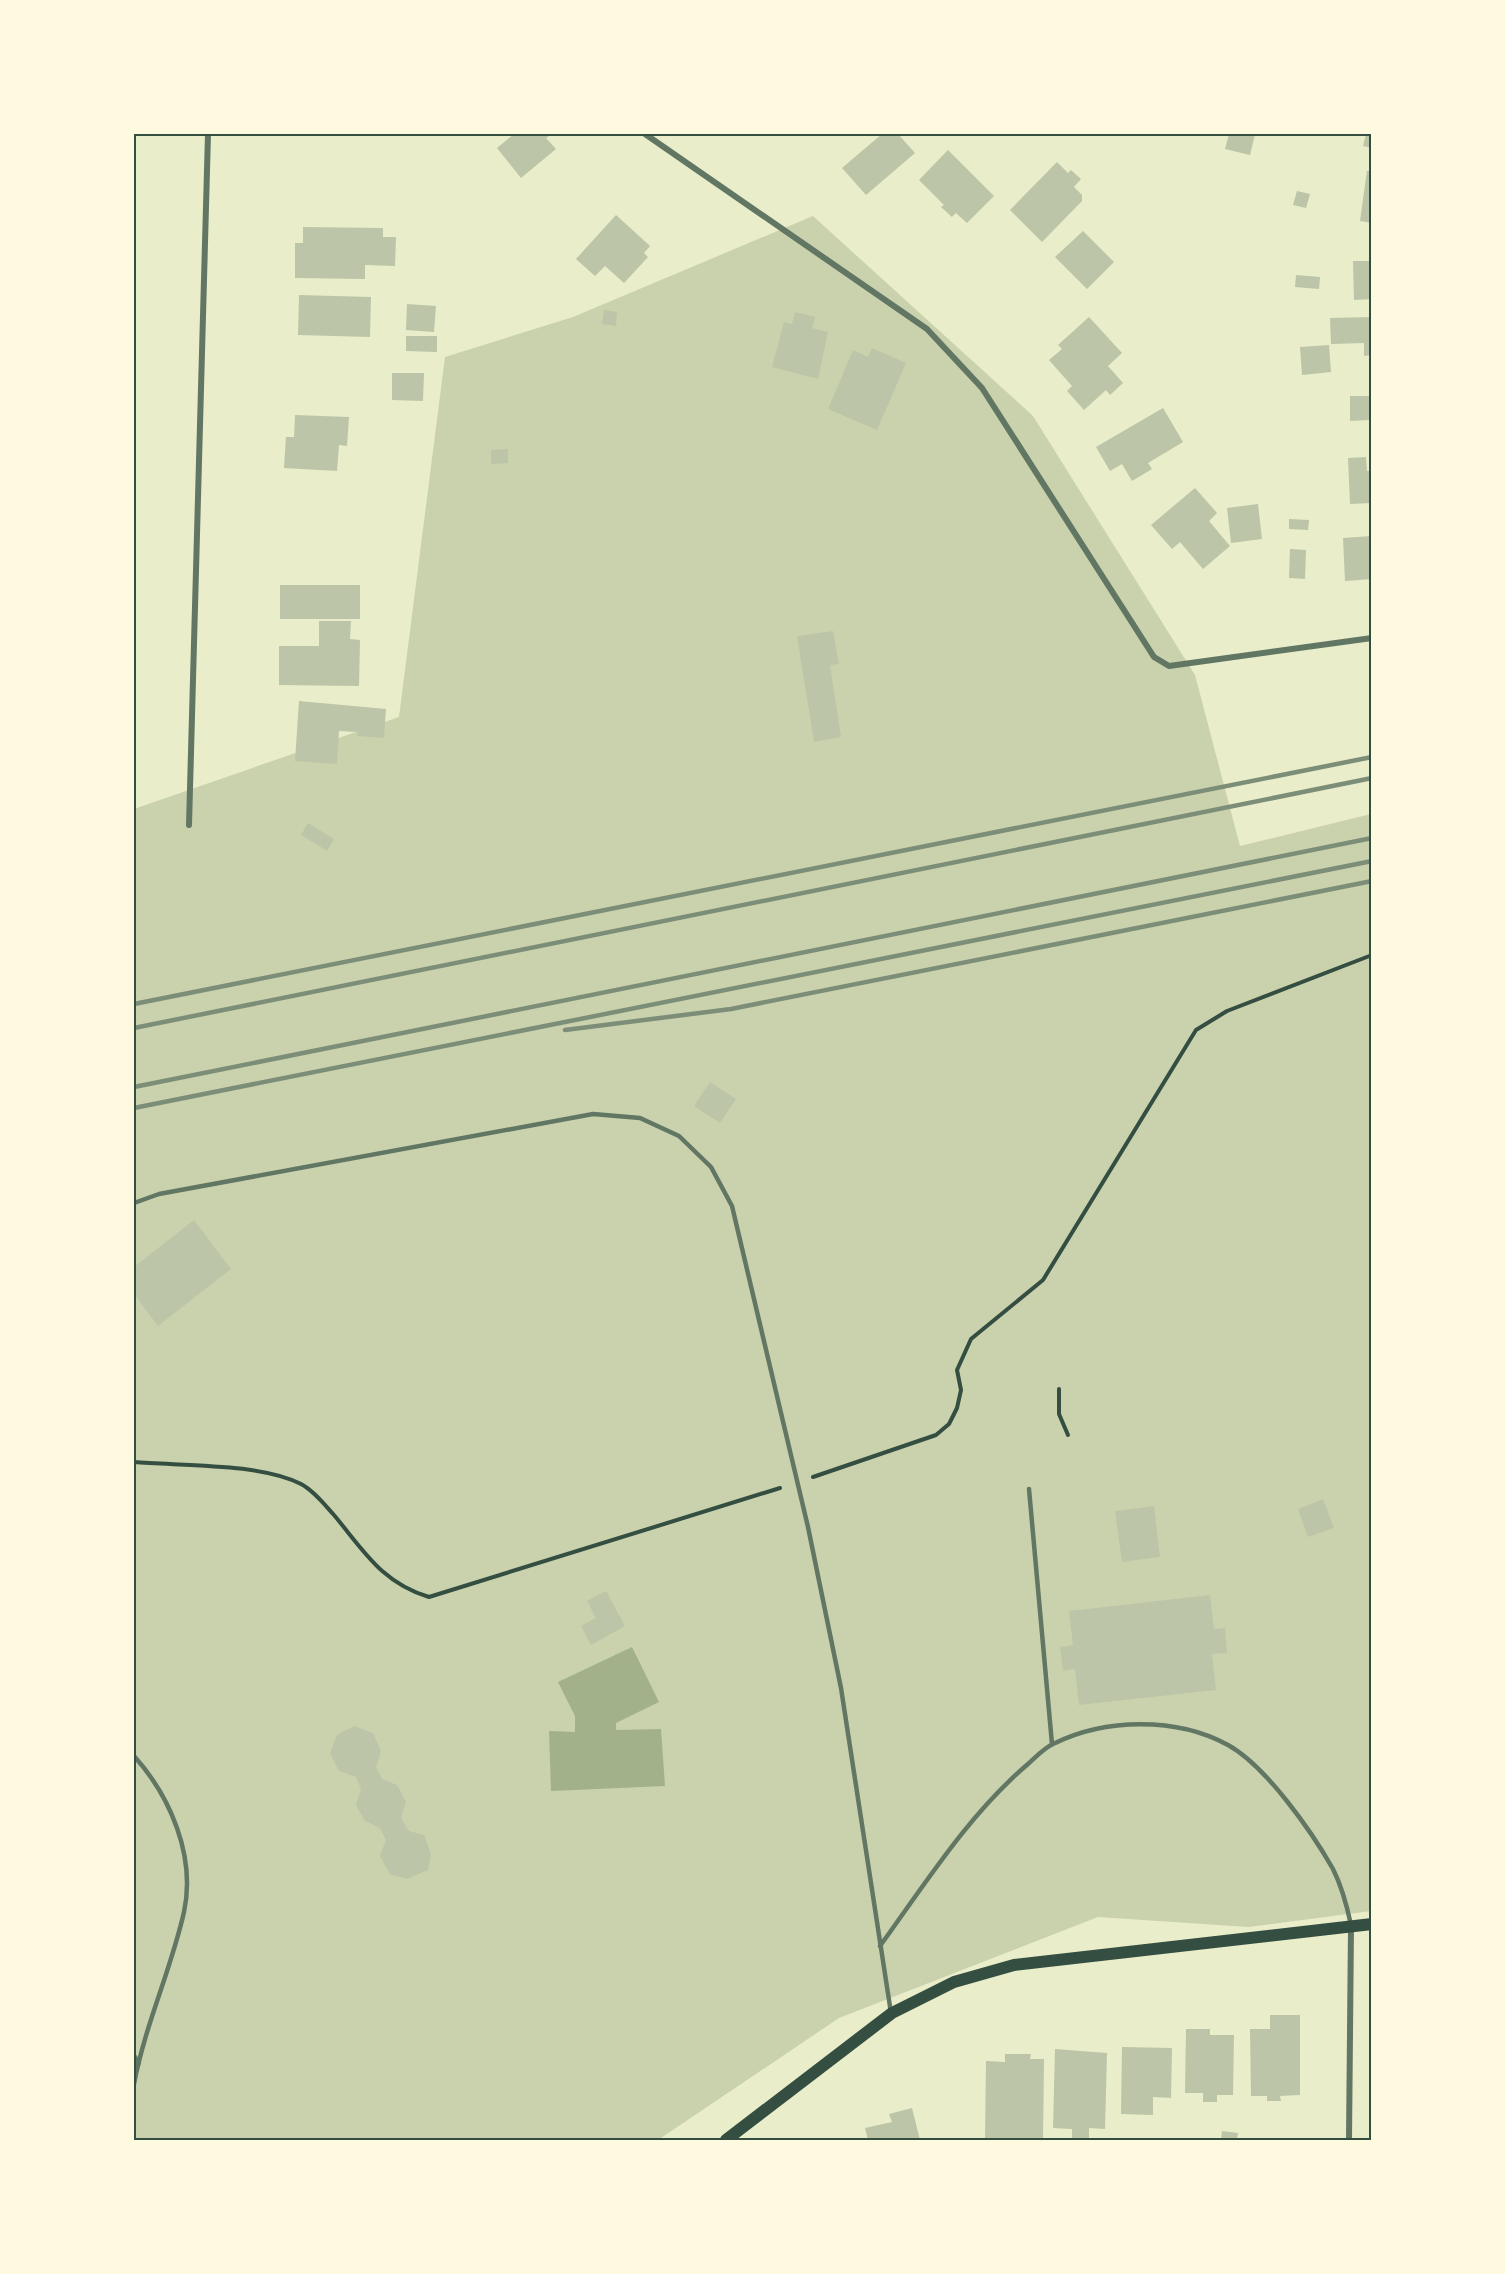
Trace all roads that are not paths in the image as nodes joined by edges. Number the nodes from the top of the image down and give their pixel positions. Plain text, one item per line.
1 (208, 134) edge
2 (645, 134) edge
3 (1371, 638) edge
4 (189, 825) dead end
5 (134, 1203) edge
6 (1029, 1489) dead end
7 (1052, 1744) junction
8 (134, 1756) edge
9 (1371, 1924) edge
10 (1352, 1925) junction
11 (880, 1946) junction
12 (892, 2013) junction
13 (136, 2060) edge
14 (134, 2084) edge
15 (726, 2140) edge
16 (1348, 2140) edge

1 - 4 street
2 - 3 street
5 - 11 lane
6 - 7 lane
7 - 10 lane
7 - 11 lane
8 - 13 lane
9 - 10 main road
10 - 12 main road
10 - 16 street
11 - 12 lane
12 - 15 main road
13 - 14 lane

